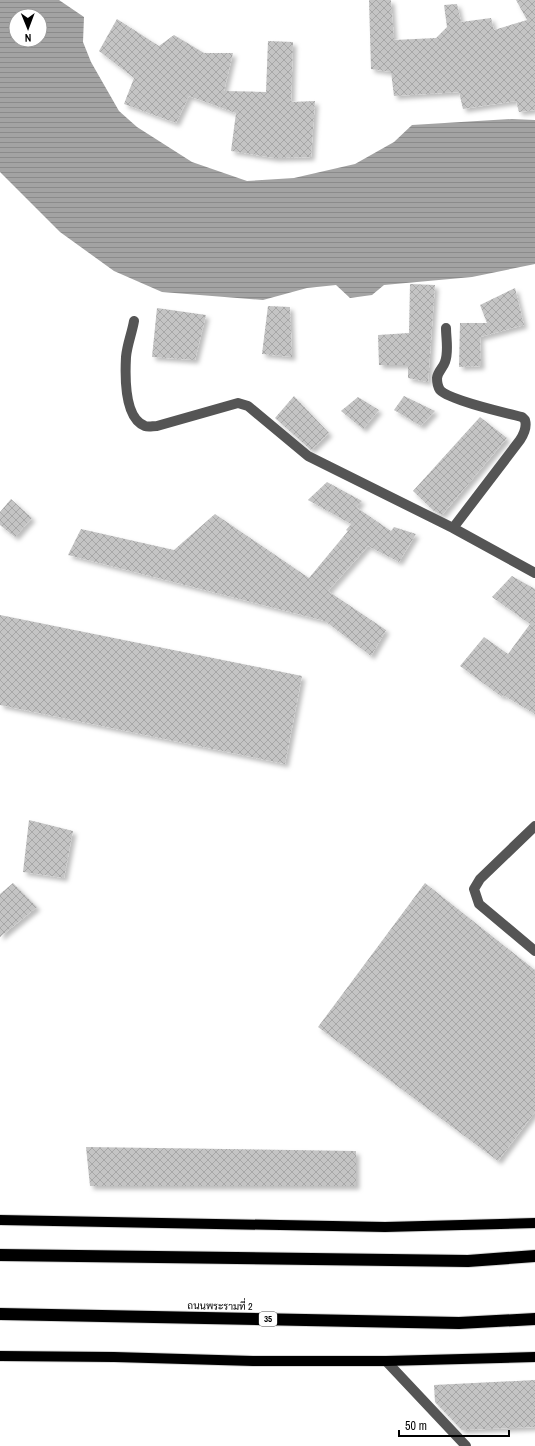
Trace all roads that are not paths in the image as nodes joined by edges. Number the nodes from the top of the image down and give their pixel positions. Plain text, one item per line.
1 (134, 321) dead end
2 (446, 328) dead end
3 (453, 528) junction
4 (535, 573) edge
5 (535, 826) edge
6 (535, 951) edge
7 (0, 1220) edge
8 (535, 1223) edge
9 (0, 1255) edge
10 (535, 1256) edge
11 (0, 1314) edge
12 (535, 1318) edge
13 (0, 1356) edge
14 (535, 1357) edge
15 (386, 1361) junction
16 (466, 1446) edge

1 - 3 street
2 - 3 street
3 - 4 street
5 - 6 street
7 - 8 main road
9 - 10 highway
11 - 12 highway, ถนนพระรามที่ 2 / 35
13 - 15 main road
14 - 15 main road
15 - 16 street

